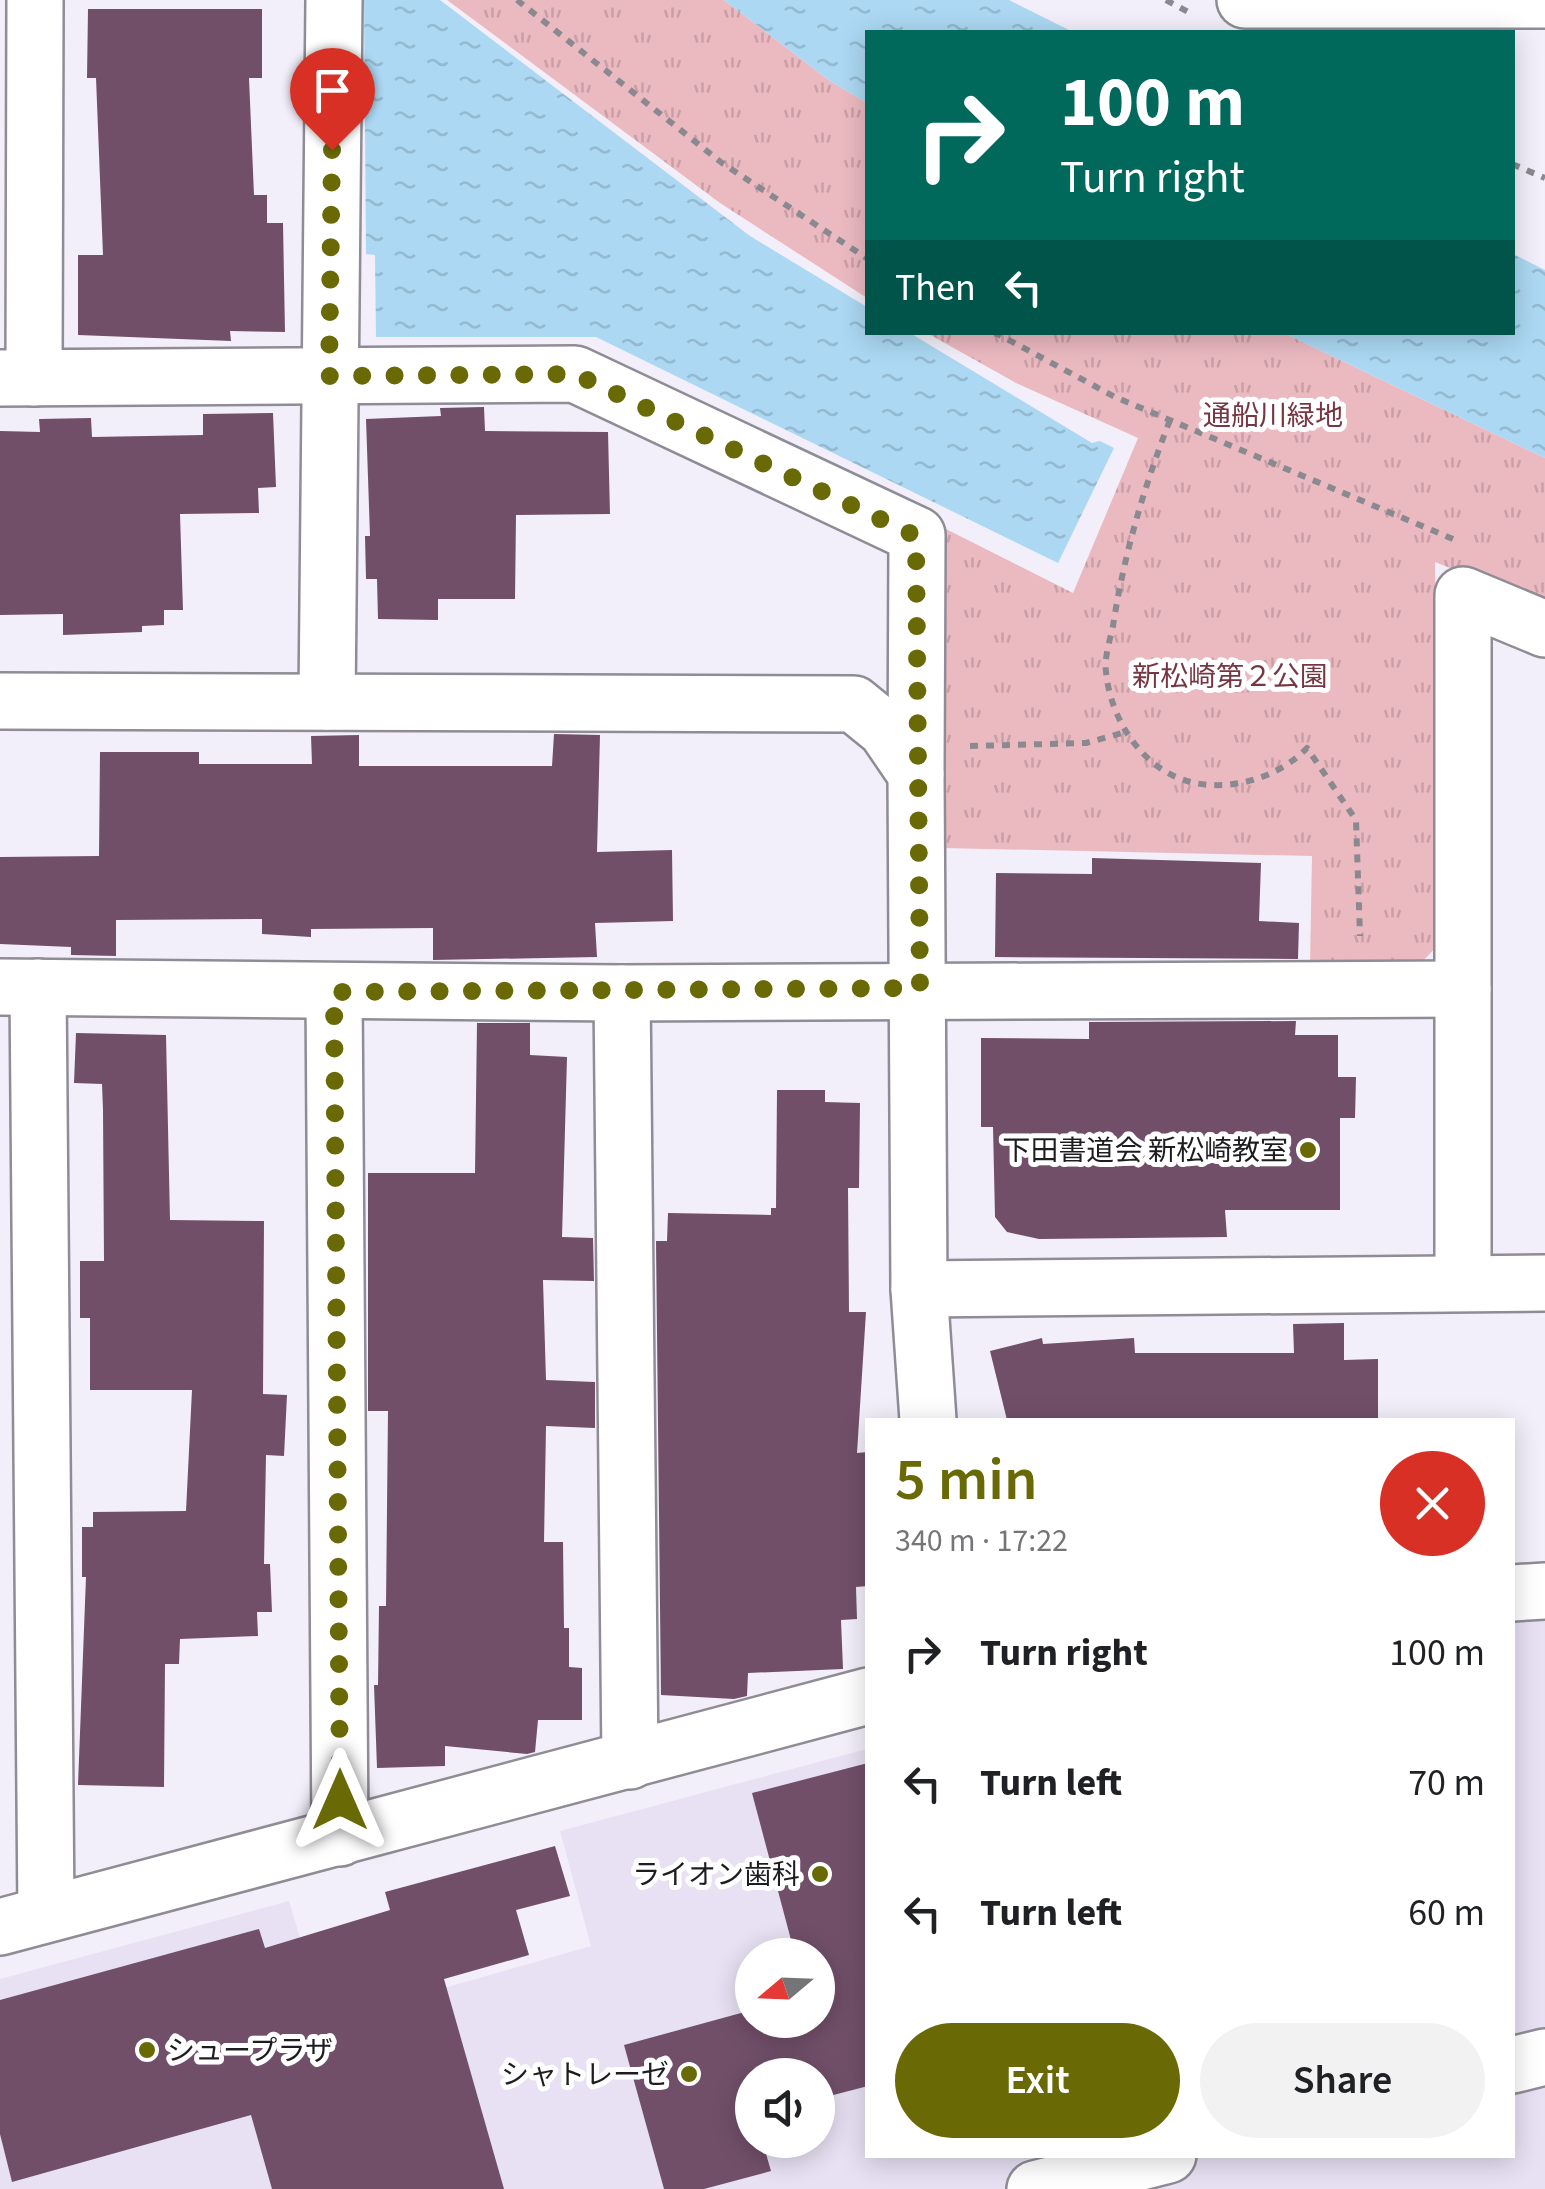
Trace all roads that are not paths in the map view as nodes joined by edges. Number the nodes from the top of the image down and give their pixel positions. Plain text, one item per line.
1 (35, 0) edge
2 (334, 0) edge
3 (1245, 0) edge
4 (1518, 0) edge
5 (1545, 0) edge
6 (329, 376) junction
7 (17, 378) edge
8 (1545, 629) edge
9 (0, 702) edge
10 (327, 702) junction
11 (916, 774) junction
12 (19, 987) edge
13 (920, 988) junction
14 (1463, 989) junction
15 (334, 992) junction
16 (622, 993) junction
17 (1462, 1283) junction
18 (1545, 1283) edge
19 (919, 1289) junction
20 (928, 1418) edge
21 (1545, 1591) edge
22 (1515, 1593) edge
23 (865, 1697) edge
24 (630, 1760) junction
25 (340, 1838) junction
26 (23, 1921) edge
27 (1545, 2057) edge
28 (1515, 2064) edge
29 (1135, 2166) edge
30 (1035, 2189) edge

1 - 7 street
2 - 6 street
3 - 4 street
4 - 5 street
6 - 7 street
6 - 10 street
6 - 11 street
8 - 14 street
9 - 10 street
10 - 11 street
11 - 13 street
12 - 15 street
12 - 26 street
13 - 14 street
13 - 16 street
13 - 19 street
14 - 17 street
15 - 16 street
15 - 25 street
16 - 24 street
17 - 18 street
17 - 19 street
19 - 20 street
21 - 22 street
23 - 24 street
24 - 25 street
25 - 26 street
27 - 28 street
29 - 30 street

